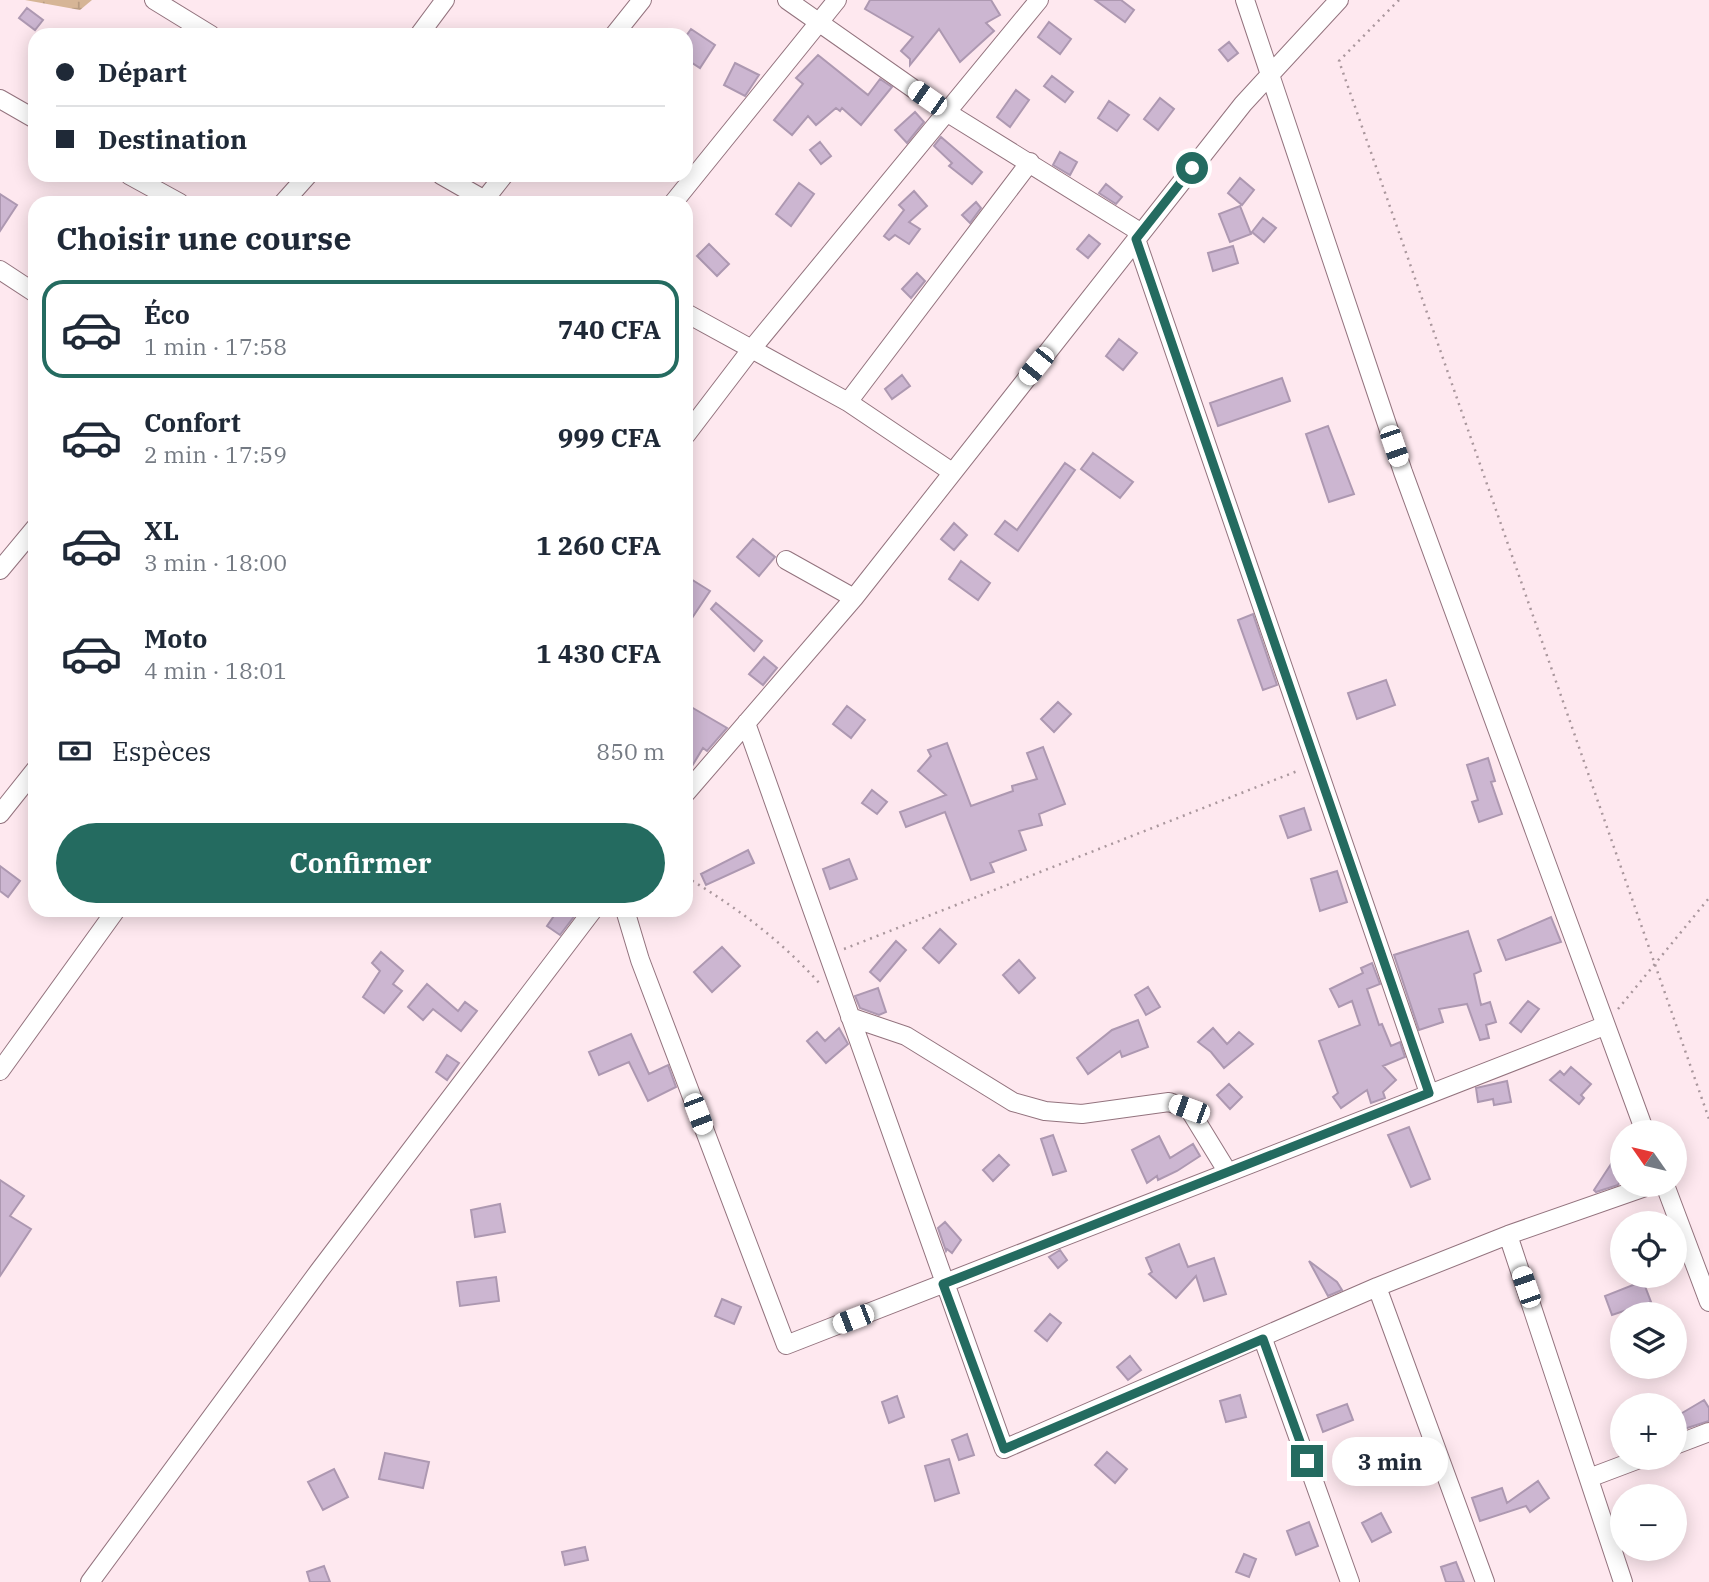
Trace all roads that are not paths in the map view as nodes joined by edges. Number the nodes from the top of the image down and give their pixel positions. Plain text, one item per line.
1 (154, 0) edge
2 (445, 0) edge
3 (642, 0) edge
4 (787, 0) edge
5 (836, 0) edge
6 (1039, 0) edge
7 (1245, 0) edge
8 (1339, 0) edge
9 (819, 24) junction
10 (200, 28) edge
11 (424, 28) edge
12 (620, 28) edge
13 (1269, 74) junction
14 (0, 99) edge
15 (948, 113) junction
16 (28, 116) edge
17 (1030, 162) junction
18 (693, 178) edge
19 (142, 182) edge
20 (302, 182) edge
21 (452, 182) edge
22 (690, 182) edge
23 (167, 196) edge
24 (290, 196) edge
25 (475, 196) edge
26 (679, 196) edge
27 (1138, 236) junction
28 (0, 270) edge
29 (28, 288) edge
30 (693, 317) edge
31 (750, 351) junction
32 (848, 402) junction
33 (693, 426) edge
34 (952, 472) junction
35 (28, 536) edge
36 (786, 560) dead end
37 (0, 570) edge
38 (854, 598) junction
39 (746, 723) junction
40 (28, 779) edge
41 (693, 785) edge
42 (0, 814) edge
43 (111, 917) edge
44 (588, 917) edge
45 (627, 917) edge
46 (850, 1017) junction
47 (1604, 1026) junction
48 (0, 1071) edge
49 (1429, 1093) junction
50 (1640, 1120) edge
51 (1227, 1171) junction
52 (1617, 1197) edge
53 (1670, 1197) edge
54 (1508, 1235) junction
55 (943, 1284) junction
56 (1377, 1287) junction
57 (1709, 1302) edge
58 (1263, 1339) junction
59 (1709, 1432) edge
60 (1687, 1440) edge
61 (1610, 1470) edge
62 (1589, 1478) junction
63 (90, 1582) edge
64 (1350, 1582) edge
65 (1485, 1582) edge
66 (1623, 1582) edge

1 - 10 street
2 - 11 street
3 - 12 street
4 - 9 street
5 - 9 street
6 - 15 street
7 - 13 street
8 - 13 street
9 - 15 street
9 - 18 street
13 - 27 street
13 - 47 street
14 - 16 street
15 - 17 street
15 - 31 street
17 - 27 street
17 - 32 street
19 - 23 street
20 - 24 street
21 - 25 street
22 - 26 street
27 - 34 street
27 - 49 street
28 - 29 street
30 - 31 street
31 - 32 street
31 - 33 street
32 - 34 street
34 - 38 street
35 - 37 street
36 - 38 street
38 - 39 street
39 - 41 street
39 - 46 street
40 - 42 street
43 - 48 street
44 - 63 street
45 - 55 street
46 - 51 street
46 - 55 street
47 - 49 street
47 - 50 street
49 - 51 street
51 - 55 street
52 - 54 street
53 - 57 street
54 - 56 street
54 - 62 street
55 - 58 street
56 - 58 street
56 - 65 street
58 - 64 street
59 - 60 street
61 - 62 street
62 - 66 street

